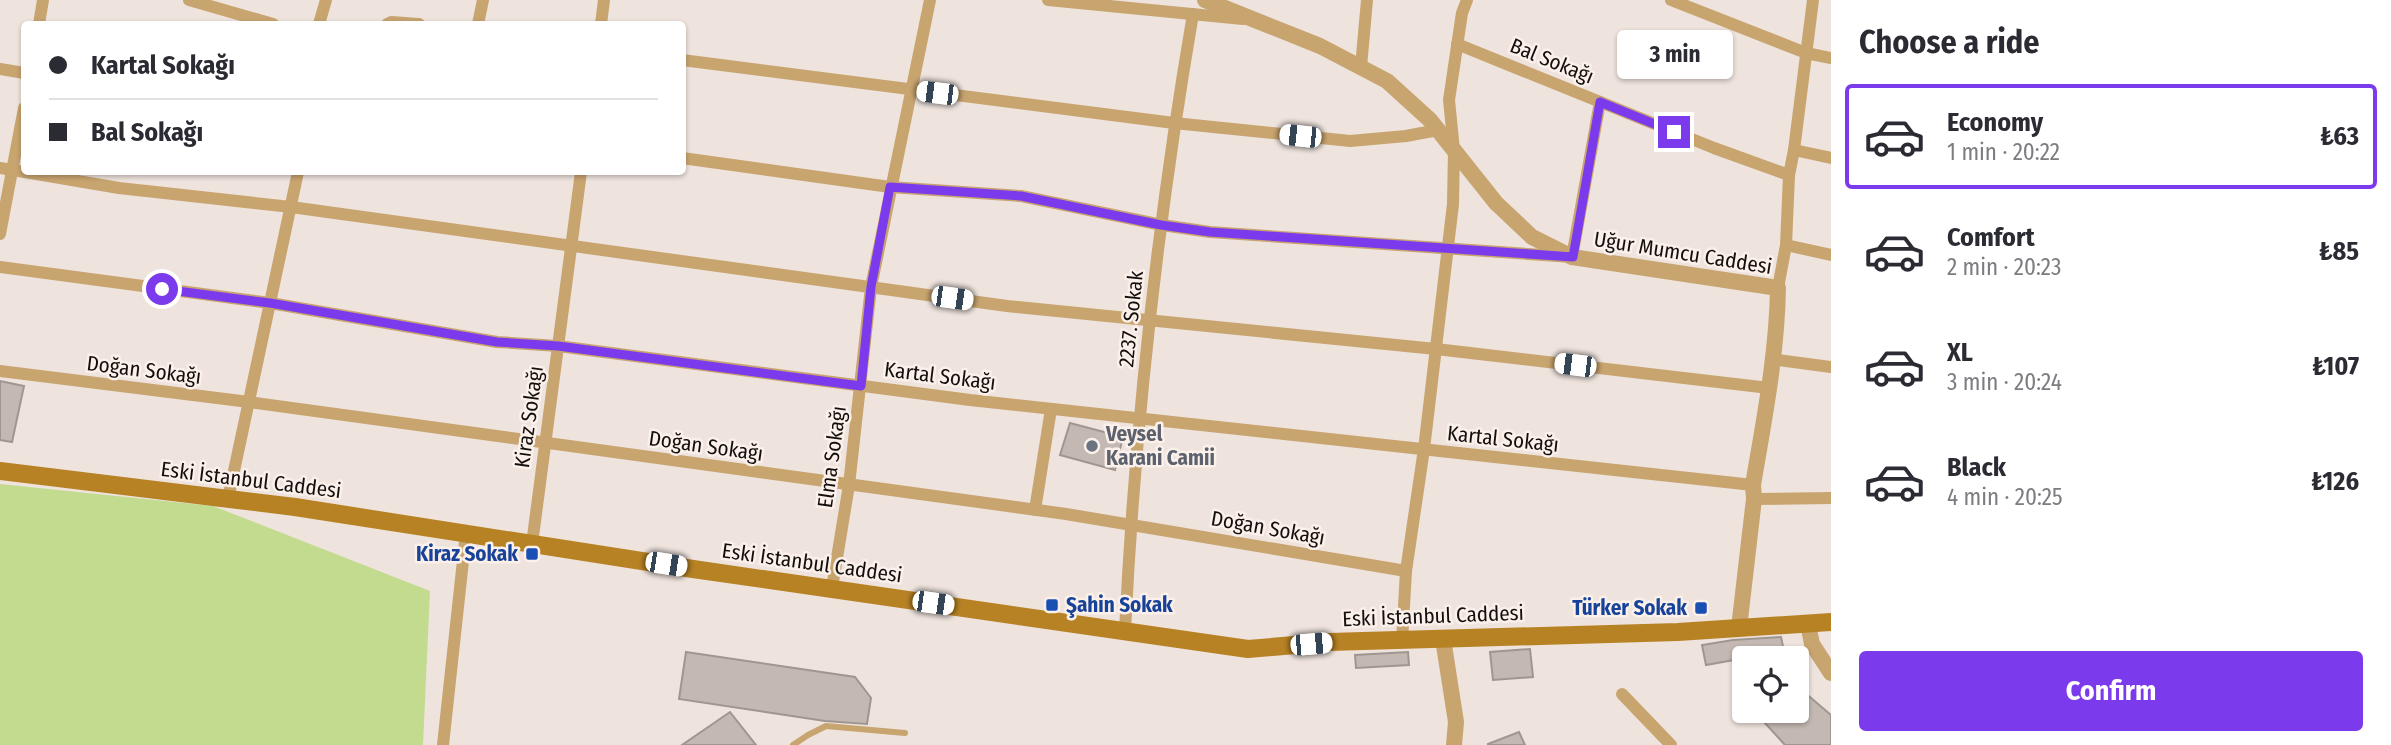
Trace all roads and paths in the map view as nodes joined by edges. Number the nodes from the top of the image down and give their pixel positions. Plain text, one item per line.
1 (43, 0) edge
2 (189, 0) edge
3 (326, 0) edge
4 (483, 0) edge
5 (604, 0) edge
6 (930, 0) edge
7 (1048, 0) edge
8 (1205, 0) edge
9 (1367, 0) edge
10 (1467, 0) edge
11 (1671, 0) edge
12 (1813, 0) edge
13 (1193, 14) junction
14 (1255, 20) junction
15 (40, 21) edge
16 (262, 21) edge
17 (320, 21) edge
18 (479, 21) edge
19 (601, 21) edge
20 (1457, 44) junction
21 (1806, 53) junction
22 (1831, 58) edge
23 (686, 61) edge
24 (1361, 67) junction
25 (0, 69) edge
26 (21, 72) edge
27 (911, 90) junction
28 (1600, 102) junction
29 (21, 119) edge
30 (1174, 122) junction
31 (1438, 130) junction
32 (1454, 150) junction
33 (1794, 150) junction
34 (1831, 158) edge
35 (686, 159) edge
36 (7, 169) edge
37 (42, 175) edge
38 (297, 175) edge
39 (581, 175) edge
40 (1789, 175) junction
41 (890, 187) junction
42 (290, 206) junction
43 (1161, 225) junction
44 (0, 234) edge
45 (1786, 245) junction
46 (571, 246) junction
47 (1448, 249) junction
48 (1831, 255) edge
49 (1573, 257) junction
50 (0, 267) edge
51 (871, 287) junction
52 (1778, 288) junction
53 (270, 303) junction
54 (1150, 320) junction
55 (558, 346) junction
56 (1436, 349) junction
57 (1771, 359) junction
58 (1831, 367) edge
59 (0, 371) edge
60 (861, 386) junction
61 (1769, 388) junction
62 (248, 402) junction
63 (1051, 409) junction
64 (1140, 418) junction
65 (545, 444) junction
66 (1424, 449) junction
67 (0, 471) edge
68 (849, 485) junction
69 (1753, 492) junction
70 (1831, 498) edge
71 (228, 499) junction
72 (1035, 510) junction
73 (1130, 524) junction
74 (466, 533) junction
75 (531, 544) junction
76 (1406, 570) junction
77 (832, 588) junction
78 (1831, 622) edge
79 (1808, 624) junction
80 (1739, 628) junction
81 (1125, 631) junction
82 (1443, 639) junction
83 (1402, 641) junction
84 (1831, 673) edge
85 (1622, 694) dead end
86 (905, 733) dead end
87 (443, 745) edge
88 (793, 745) edge
89 (1454, 745) edge
90 (1671, 745) edge

1 - 15 street
2 - 16 street
3 - 17 street
4 - 18 street
5 - 19 street
6 - 27 street, Elma Sokağı
7 - 13 street
8 - 14 street, Uğur Mumcu Caddesi
9 - 24 street
10 - 20 street
11 - 21 street
12 - 21 street
13 - 14 street
13 - 30 street, 2237. Sokak
14 - 24 street, Uğur Mumcu Caddesi
20 - 28 street, Bal Sokağı
20 - 32 street
21 - 22 street
21 - 33 street
23 - 27 street
24 - 31 street, Uğur Mumcu Caddesi
25 - 26 street
27 - 30 street
27 - 41 street, Elma Sokağı
28 - 40 street, Bal Sokağı
28 - 49 street
29 - 36 street
30 - 31 street
30 - 43 street, 2237. Sokak
31 - 32 street, Uğur Mumcu Caddesi
32 - 47 street
32 - 49 street, Uğur Mumcu Caddesi
33 - 34 street
33 - 40 street
35 - 41 street
36 - 44 street
37 - 42 street
38 - 42 street
39 - 46 street, Kiraz Sokağı
40 - 45 street
41 - 43 street
41 - 51 street, Elma Sokağı
42 - 46 street
42 - 53 street
43 - 47 street
43 - 54 street, 2237. Sokak
45 - 48 street
45 - 52 street
46 - 51 street
46 - 55 street, Kiraz Sokağı
47 - 49 street
47 - 56 street
49 - 52 street, Uğur Mumcu Caddesi
50 - 53 street, Kartal Sokağı
51 - 54 street
51 - 60 street, Elma Sokağı
52 - 57 street, Uğur Mumcu Caddesi
53 - 55 street, Kartal Sokağı
53 - 62 street
54 - 56 street
54 - 64 street, 2237. Sokak
55 - 60 street, Kartal Sokağı
55 - 65 street, Kiraz Sokağı
56 - 61 street
56 - 66 street
57 - 58 street
57 - 61 street, Uğur Mumcu Caddesi
59 - 62 street, Doğan Sokağı
60 - 63 street, Kartal Sokağı
60 - 68 street, Elma Sokağı
61 - 69 street, Uğur Mumcu Caddesi
62 - 65 street, Doğan Sokağı
62 - 71 street
63 - 64 street, Kartal Sokağı
63 - 72 street
64 - 66 street, Kartal Sokağı
64 - 73 street, 2237. Sokak
65 - 68 street, Doğan Sokağı
65 - 75 street, Kiraz Sokağı
66 - 69 street, Kartal Sokağı
66 - 76 street
67 - 71 main road, Eski İstanbul Caddesi
68 - 72 street, Doğan Sokağı
68 - 77 street, Elma Sokağı
69 - 70 street, Kartal Sokağı
69 - 80 street, Uğur Mumcu Caddesi
71 - 74 main road, Eski İstanbul Caddesi
72 - 73 street, Doğan Sokağı
73 - 76 street, Doğan Sokağı
73 - 81 street, 2237. Sokak
74 - 75 main road, Eski İstanbul Caddesi
74 - 87 street
75 - 77 main road, Eski İstanbul Caddesi
76 - 83 street
77 - 81 main road, Eski İstanbul Caddesi
78 - 79 main road, Eski İstanbul Caddesi
79 - 80 main road, Eski İstanbul Caddesi
79 - 84 street
80 - 82 main road, Eski İstanbul Caddesi
81 - 83 main road, Eski İstanbul Caddesi
82 - 83 main road, Eski İstanbul Caddesi
82 - 89 street
85 - 90 street
86 - 88 lane

